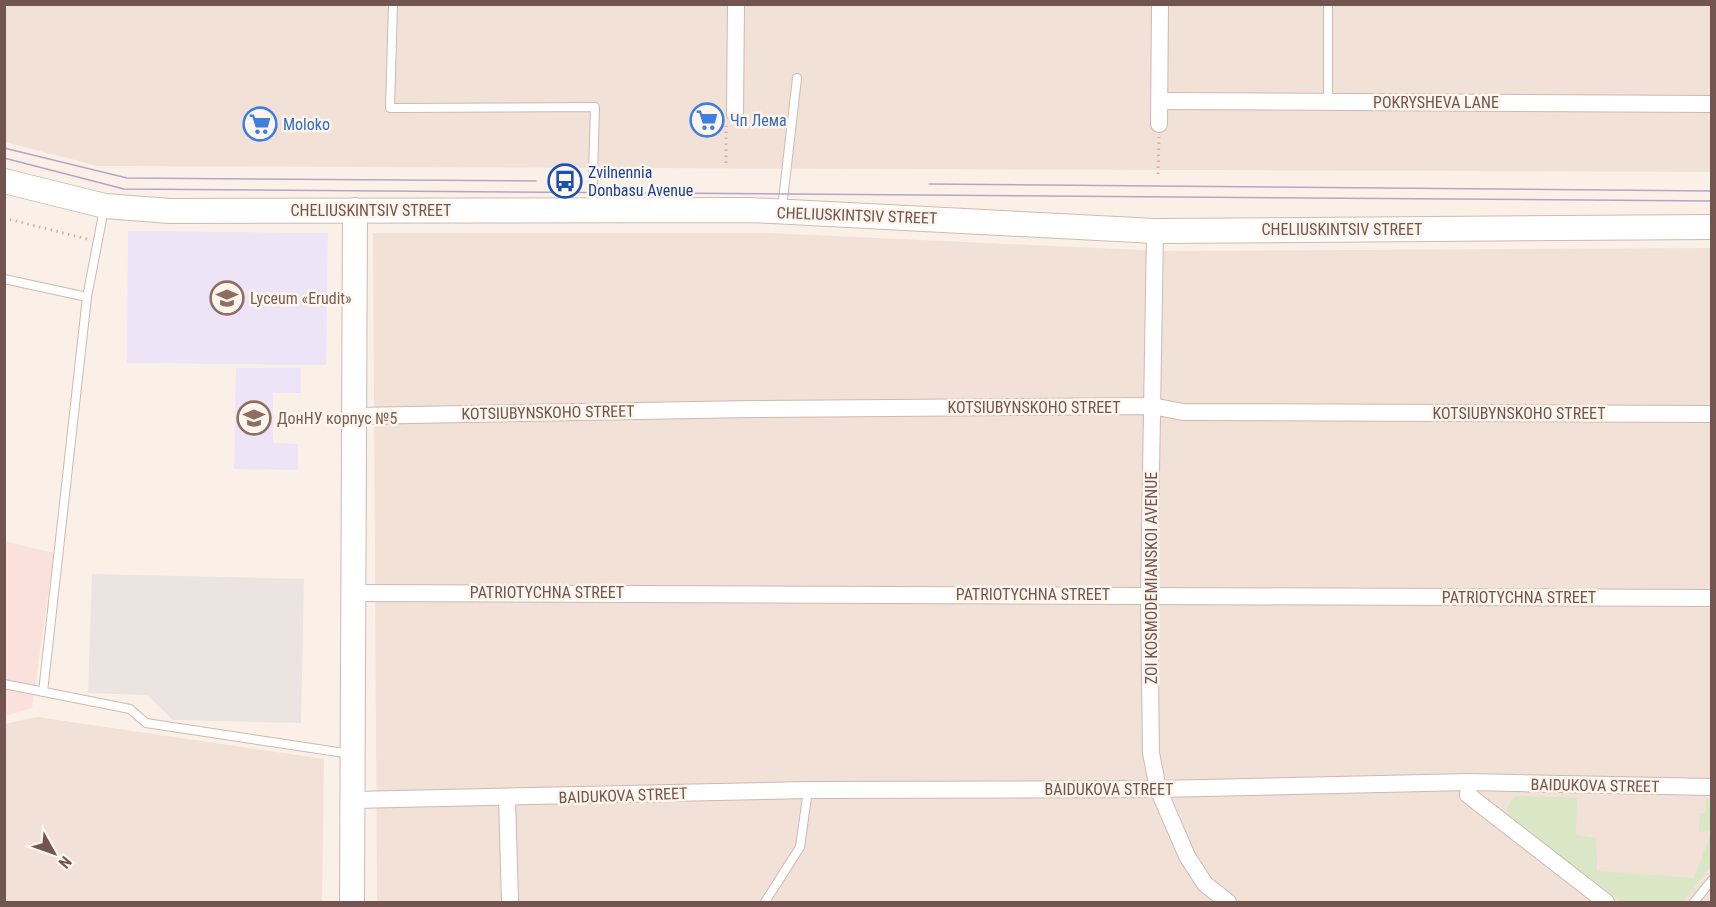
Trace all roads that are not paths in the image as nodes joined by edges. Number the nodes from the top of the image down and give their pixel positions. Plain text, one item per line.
1 (393, 4) edge
2 (736, 4) edge
3 (1160, 4) edge
4 (1328, 4) edge
5 (797, 78) dead end
6 (1160, 101) junction
7 (1328, 101) junction
8 (1712, 104) edge
9 (735, 114) dead end
10 (1159, 124) road end
11 (4, 181) edge
12 (105, 206) junction
13 (355, 210) junction
14 (592, 210) junction
15 (782, 212) junction
16 (1712, 227) edge
17 (1155, 231) junction
18 (4, 279) edge
19 (87, 297) junction
20 (1152, 406) junction
21 (1712, 414) edge
22 (355, 416) junction
23 (354, 593) junction
24 (1149, 595) junction
25 (1712, 598) edge
26 (4, 684) edge
27 (43, 692) junction
28 (353, 754) junction
29 (1469, 782) junction
30 (1712, 787) edge
31 (1158, 789) junction
32 (808, 790) junction
33 (507, 798) junction
34 (353, 800) junction
35 (1712, 880) edge
36 (352, 903) edge
37 (510, 903) edge
38 (765, 903) edge
39 (1228, 903) edge
40 (1606, 903) edge
41 (1694, 903) edge

1 - 14 lane
2 - 9 street
3 - 6 street
4 - 7 lane
5 - 15 lane
6 - 7 street, POKRYSHEVA LANE
6 - 10 street
7 - 8 street, POKRYSHEVA LANE
11 - 12 main road, CHELIUSKINTSIV STREET
12 - 13 main road, CHELIUSKINTSIV STREET
12 - 19 lane
13 - 14 main road, CHELIUSKINTSIV STREET
13 - 22 main road
14 - 15 main road, CHELIUSKINTSIV STREET
15 - 17 main road, CHELIUSKINTSIV STREET
16 - 17 main road, CHELIUSKINTSIV STREET
17 - 20 street, ZOI KOSMODEMIANSKOI AVENUE
18 - 19 lane
19 - 27 lane
20 - 21 street, KOTSIUBYNSKOHO STREET
20 - 22 street, KOTSIUBYNSKOHO STREET
20 - 24 street, ZOI KOSMODEMIANSKOI AVENUE
22 - 23 main road
23 - 24 street, PATRIOTYCHNA STREET
23 - 28 main road
24 - 25 street, PATRIOTYCHNA STREET
24 - 31 street, ZOI KOSMODEMIANSKOI AVENUE
26 - 27 lane
27 - 28 lane
28 - 34 main road
29 - 30 street, BAIDUKOVA STREET
29 - 31 street, BAIDUKOVA STREET
29 - 40 street
31 - 32 street, BAIDUKOVA STREET
31 - 39 street, ZOI KOSMODEMIANSKOI AVENUE
32 - 33 street, BAIDUKOVA STREET
32 - 38 lane
33 - 34 street, BAIDUKOVA STREET
33 - 37 street
34 - 36 main road
35 - 41 lane

